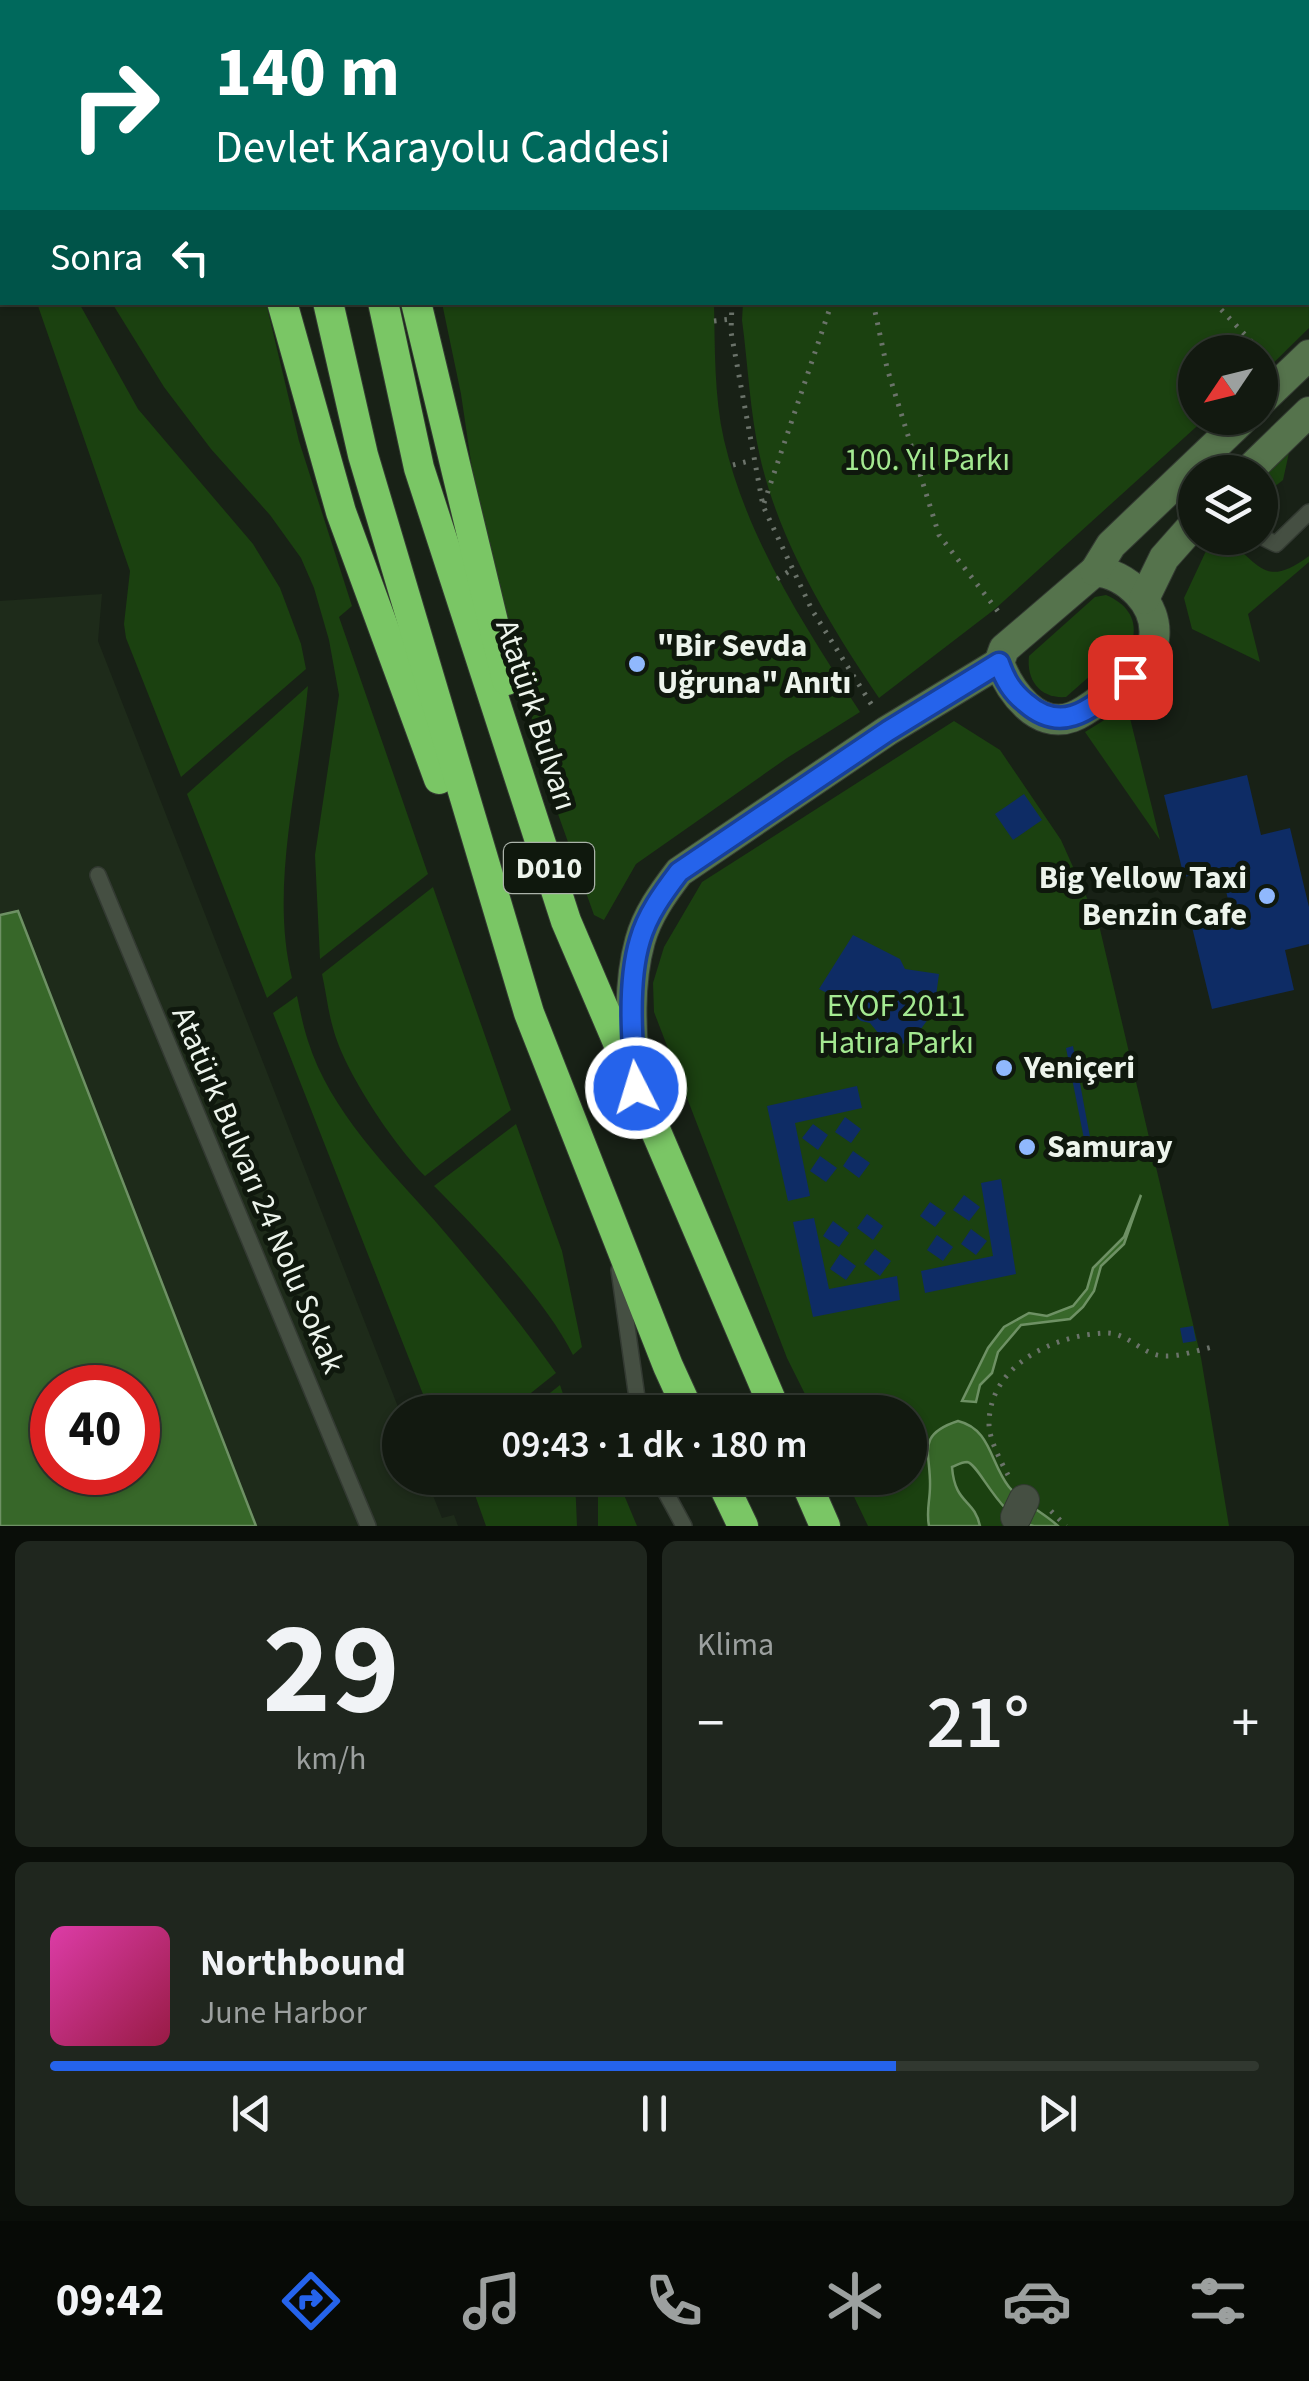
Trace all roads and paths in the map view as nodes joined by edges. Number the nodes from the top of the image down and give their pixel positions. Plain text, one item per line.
1 (283, 305) edge
2 (329, 305) edge
3 (383, 305) edge
4 (417, 305) edge
5 (732, 305) edge
6 (831, 305) edge
7 (874, 305) edge
8 (1217, 305) edge
9 (732, 319) junction
10 (714, 321) dead end
11 (1309, 355) edge
12 (1286, 378) junction
13 (1278, 385) edge
14 (1309, 412) edge
15 (1226, 435) edge
16 (1264, 455) edge
17 (753, 460) junction
18 (733, 464) dead end
19 (762, 506) junction
20 (1309, 512) edge
21 (1178, 542) edge
22 (1278, 542) edge
23 (791, 570) junction
24 (1094, 571) junction
25 (777, 579) dead end
26 (1144, 599) junction
27 (1018, 636) junction
28 (999, 663) junction
29 (888, 731) junction
30 (98, 875) dead end
31 (566, 921) junction
32 (529, 1013) junction
33 (636, 1088) junction
34 (613, 1226) junction
35 (1217, 1346) dead end
36 (636, 1395) edge
37 (682, 1395) edge
38 (769, 1395) edge
39 (667, 1495) edge
40 (728, 1495) edge
41 (811, 1495) edge
42 (368, 1526) edge
43 (684, 1526) edge
44 (743, 1526) edge
45 (825, 1526) edge
46 (1066, 1526) edge

1 - 32 highway
2 - 32 highway, D010
3 - 31 highway, Atatürk Bulvarı / D010
4 - 31 highway
5 - 9 path
6 - 19 path
7 - 27 path
8 - 12 path
9 - 10 path
9 - 17 path
11 - 12 street
12 - 13 street
14 - 16 street
15 - 24 street
17 - 18 path
17 - 19 path
19 - 23 path
20 - 22 lane
21 - 26 street
23 - 25 path
23 - 29 path
24 - 26 street
24 - 27 street
26 - 28 street
27 - 28 street
28 - 29 street
29 - 33 street
30 - 42 lane, Atatürk Bulvarı 24 Nolu Sokak
31 - 33 highway, Atatürk Bulvarı / D010
32 - 34 highway, D010
33 - 38 highway, Atatürk Bulvarı / D010
34 - 36 lane
34 - 37 highway, D010
35 - 46 path
39 - 43 lane
40 - 44 highway
41 - 45 highway

